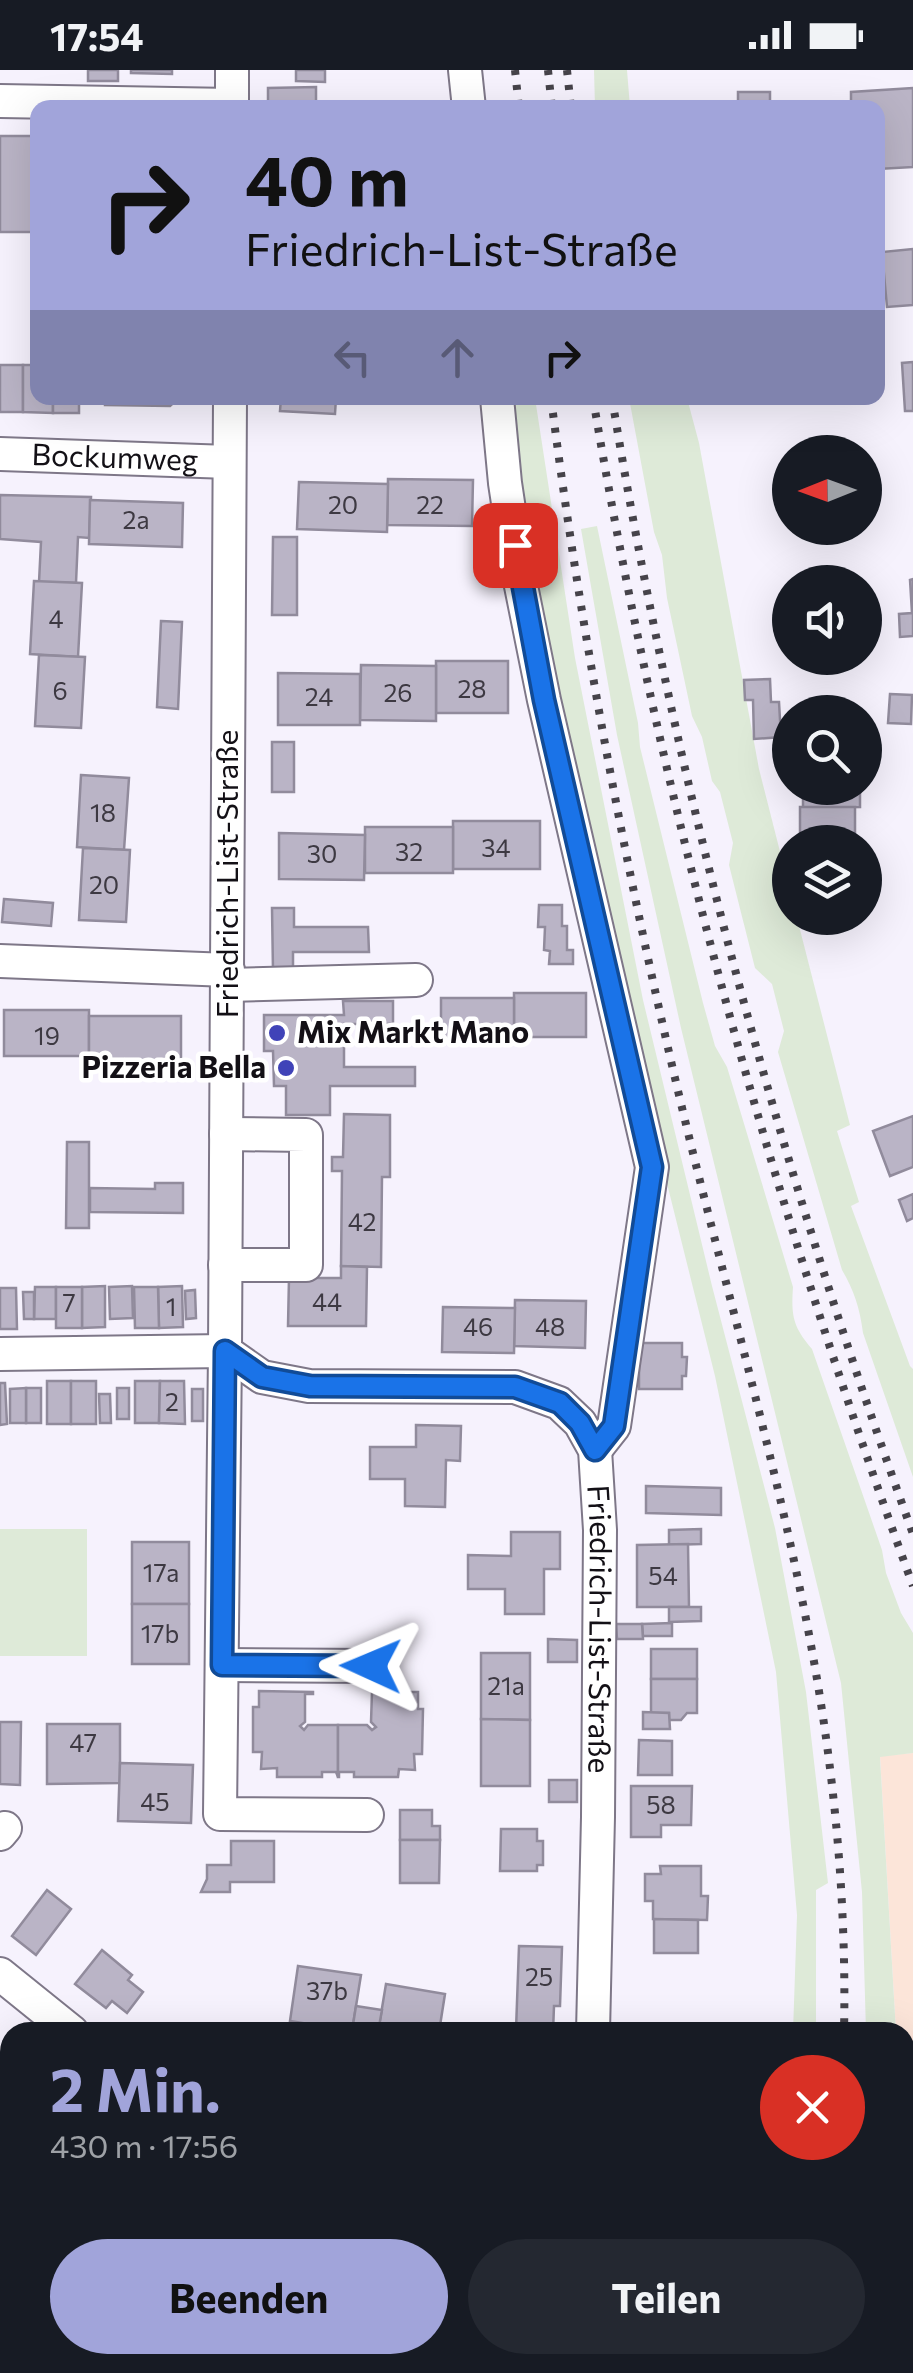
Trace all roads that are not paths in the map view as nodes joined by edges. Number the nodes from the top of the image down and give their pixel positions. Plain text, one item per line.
1 (232, 70) edge
2 (466, 70) edge
3 (232, 100) edge
4 (468, 100) edge
5 (0, 101) edge
6 (30, 102) edge
7 (230, 405) edge
8 (498, 405) edge
9 (0, 454) edge
10 (229, 462) junction
11 (0, 961) edge
12 (228, 978) junction
13 (416, 980) dead end
14 (226, 1134) junction
15 (225, 1265) junction
16 (225, 1351) junction
17 (0, 1354) edge
18 (595, 1450) junction
19 (222, 1665) junction
20 (371, 1666) dead end
21 (367, 1815) dead end
22 (0, 1974) edge
23 (60, 2022) edge
24 (592, 2022) edge

1 - 3 street
2 - 4 street
5 - 6 street
7 - 10 street, Friedrich-List-Straße
8 - 18 street
9 - 10 street, Bockumweg
10 - 12 street, Friedrich-List-Straße
11 - 12 street
12 - 13 street
12 - 14 street, Friedrich-List-Straße
14 - 15 street, Friedrich-List-Straße
14 - 15 street
15 - 16 street, Friedrich-List-Straße
16 - 17 street
16 - 18 street, Friedrich-List-Straße
16 - 19 street, Friedrich-List-Straße
18 - 24 street, Friedrich-List-Straße
19 - 20 street
19 - 21 street, Friedrich-List-Straße
22 - 23 street

